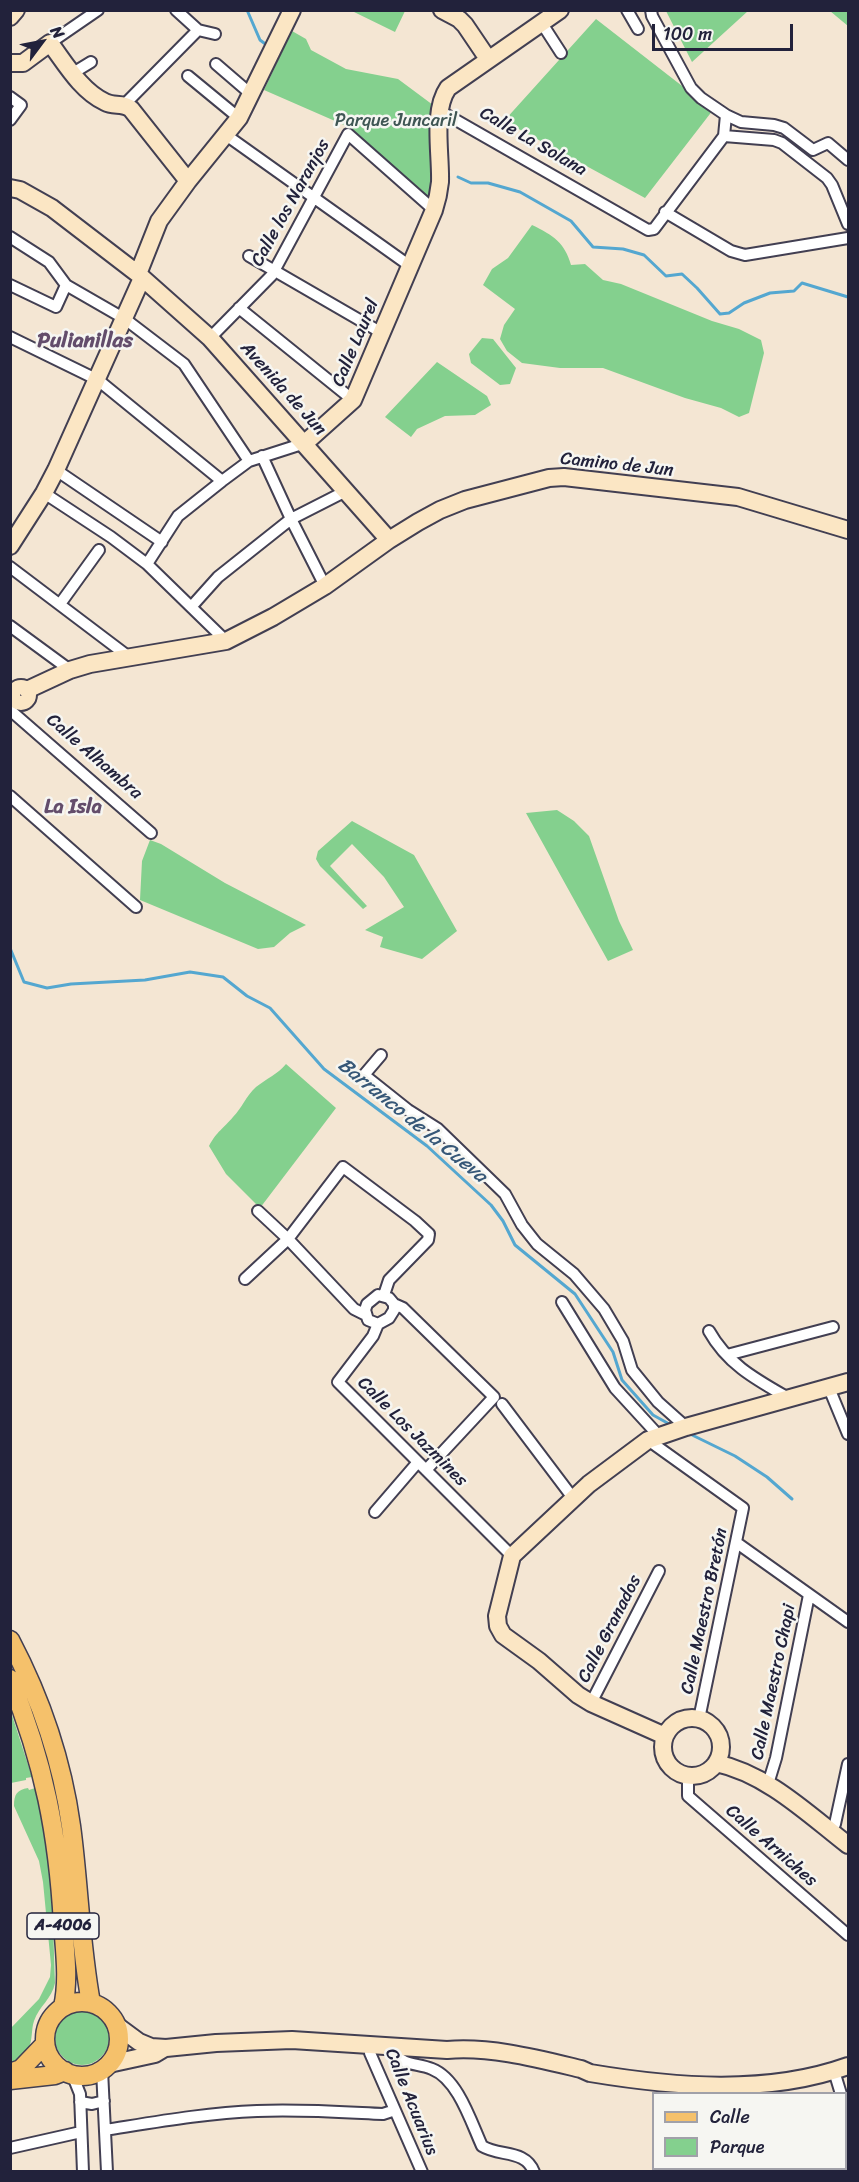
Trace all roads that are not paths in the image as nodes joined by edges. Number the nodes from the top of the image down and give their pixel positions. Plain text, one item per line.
1 (16, 10) edge
2 (98, 10) edge
3 (176, 10) edge
4 (292, 10) edge
5 (560, 10) edge
6 (627, 10) edge
7 (651, 10) edge
8 (448, 12) edge
9 (538, 16) edge
10 (10, 17) edge
11 (638, 29) dead end
12 (198, 30) junction
13 (215, 34) dead end
14 (50, 43) junction
15 (561, 52) dead end
16 (488, 59) junction
17 (92, 62) dead end
18 (10, 63) edge
19 (216, 64) dead end
20 (73, 73) junction
21 (188, 76) dead end
22 (252, 95) junction
23 (10, 98) edge
24 (125, 104) junction
25 (440, 111) junction
26 (726, 115) junction
27 (239, 118) junction
28 (10, 120) edge
29 (226, 135) junction
30 (724, 136) junction
31 (849, 160) edge
32 (188, 181) junction
33 (10, 188) edge
34 (312, 197) junction
35 (434, 210) junction
36 (665, 212) junction
37 (849, 224) edge
38 (10, 237) edge
39 (849, 238) edge
40 (249, 256) dead end
41 (410, 266) junction
42 (274, 270) junction
43 (140, 276) junction
44 (10, 285) edge
45 (66, 285) junction
46 (239, 308) junction
47 (125, 319) junction
48 (382, 333) junction
49 (10, 337) edge
50 (210, 338) junction
51 (98, 380) junction
52 (353, 400) junction
53 (305, 443) junction
54 (262, 456) junction
55 (249, 461) junction
56 (57, 470) junction
57 (222, 481) junction
58 (346, 491) junction
59 (44, 493) junction
60 (291, 519) junction
61 (849, 530) edge
62 (13, 537) edge
63 (389, 540) junction
64 (162, 542) junction
65 (99, 550) dead end
66 (147, 564) junction
67 (10, 567) edge
68 (325, 586) junction
69 (60, 604) junction
70 (192, 606) junction
71 (10, 626) edge
72 (226, 641) junction
73 (129, 657) junction
74 (70, 670) junction
75 (15, 698) edge
76 (10, 796) edge
77 (151, 833) dead end
78 (136, 907) dead end
79 (381, 1055) dead end
80 (258, 1211) dead end
81 (288, 1239) junction
82 (245, 1279) dead end
83 (384, 1295) junction
84 (562, 1302) dead end
85 (394, 1305) junction
86 (366, 1315) junction
87 (378, 1324) junction
88 (833, 1327) dead end
89 (709, 1331) dead end
90 (727, 1355) junction
91 (849, 1382) edge
92 (829, 1388) junction
93 (790, 1399) junction
94 (502, 1404) dead end
95 (686, 1427) junction
96 (849, 1434) edge
97 (654, 1438) junction
98 (422, 1466) junction
99 (573, 1498) junction
100 (375, 1512) dead end
101 (737, 1543) junction
102 (512, 1556) junction
103 (659, 1570) dead end
104 (809, 1595) junction
105 (849, 1622) edge
106 (10, 1640) edge
107 (10, 1679) edge
108 (591, 1703) junction
109 (699, 1719) junction
110 (665, 1736) junction
111 (718, 1758) junction
112 (849, 1764) edge
113 (688, 1776) junction
114 (769, 1780) junction
115 (838, 1829) edge
116 (849, 1845) edge
117 (849, 1935) edge
118 (91, 2003) junction
119 (63, 2007) junction
120 (116, 2025) junction
121 (45, 2044) junction
122 (371, 2044) junction
123 (394, 2046) junction
124 (166, 2048) junction
125 (105, 2067) junction
126 (841, 2069) edge
127 (10, 2073) edge
128 (68, 2073) junction
129 (10, 2080) edge
130 (842, 2092) edge
131 (104, 2101) junction
132 (80, 2102) junction
133 (395, 2110) junction
134 (105, 2130) junction
135 (81, 2132) junction
136 (10, 2148) edge
137 (83, 2172) edge
138 (107, 2172) edge
139 (422, 2172) edge
140 (534, 2172) edge

1 - 10 street
2 - 14 street
3 - 12 street
4 - 22 street
5 - 9 street
6 - 11 street
7 - 26 street
8 - 16 street
9 - 15 street
9 - 16 street
12 - 13 street
12 - 24 street
14 - 18 street
14 - 20 street
16 - 25 street
17 - 20 street
19 - 22 street
20 - 24 street
21 - 27 street
22 - 27 street
23 - 28 street
24 - 32 street
25 - 35 street, Calle Laurel
25 - 36 street, Calle La Solana
26 - 30 street
26 - 31 street
27 - 29 street
29 - 32 street
29 - 34 street
30 - 36 street
30 - 37 street
32 - 43 street
33 - 43 street, Avenida de Jun
34 - 35 street, Calle los Naranjos
34 - 41 street
34 - 42 street, Calle los Naranjos
35 - 41 street, Calle Laurel
36 - 39 street
38 - 45 street
40 - 42 street
41 - 48 street, Calle Laurel
42 - 46 street, Calle los Naranjos
42 - 48 street
43 - 47 street
43 - 50 street, Avenida de Jun
44 - 45 street
45 - 47 street
46 - 50 street, Calle los Naranjos
46 - 52 street
47 - 51 street
47 - 55 street
48 - 52 street, Calle Laurel
49 - 51 street
50 - 53 street, Avenida de Jun
51 - 56 street
51 - 57 street
52 - 53 street, Calle Laurel
53 - 54 street, Calle Laurel
53 - 58 street, Avenida de Jun
54 - 55 street, Calle Laurel
54 - 60 street
55 - 57 street, Calle Laurel
56 - 59 street
56 - 64 street
57 - 64 street, Calle Laurel
58 - 60 street
58 - 63 street, Avenida de Jun
59 - 62 street
59 - 66 street
60 - 68 street
60 - 70 street
61 - 63 street, Camino de Jun
63 - 68 street, Camino de Jun
64 - 66 street, Calle Laurel
65 - 69 street
66 - 70 street
67 - 69 street
68 - 72 street, Camino de Jun
69 - 73 street
70 - 72 street
71 - 74 street
72 - 73 street, Camino de Jun
73 - 74 street, Camino de Jun
74 - 75 street, Camino de Jun
75 - 77 street, Calle Alhambra
76 - 78 street
79 - 95 street
80 - 81 street
81 - 82 street
81 - 83 street
81 - 86 street
83 - 85 street
83 - 86 street
84 - 97 street
85 - 87 street
85 - 98 street
86 - 87 street
87 - 98 street, Calle Los Jazmines
88 - 90 street
89 - 90 street
90 - 93 street
91 - 92 street
92 - 93 street
92 - 96 street
93 - 95 street
94 - 99 street
95 - 97 street
97 - 99 street
97 - 101 street, Calle Maestro Bretón
98 - 100 street
98 - 102 street, Calle Los Jazmines
99 - 102 street
101 - 104 street
101 - 109 street, Calle Maestro Bretón
102 - 108 street
103 - 108 street, Calle Granados
104 - 105 street
104 - 114 street, Calle Maestro Chapi
106 - 118 main road, A-4006
107 - 119 main road, A-4006
108 - 110 street
109 - 110 street
109 - 111 street
110 - 113 street
111 - 113 street
111 - 114 street
112 - 115 street
113 - 117 street, Calle Arniches
114 - 115 street
115 - 116 street
118 - 119 main road
118 - 120 main road
119 - 121 main road
120 - 124 street
120 - 125 main road
121 - 127 main road
121 - 128 main road
122 - 123 street
122 - 124 street
122 - 133 street, Calle Acuarius
123 - 126 street
123 - 140 street
124 - 125 street
125 - 128 main road
125 - 131 street
126 - 130 street
128 - 129 main road
128 - 132 street
131 - 132 street
131 - 134 street
132 - 135 street
133 - 134 street
133 - 139 street, Calle Acuarius
134 - 138 street
135 - 136 street
135 - 137 street

